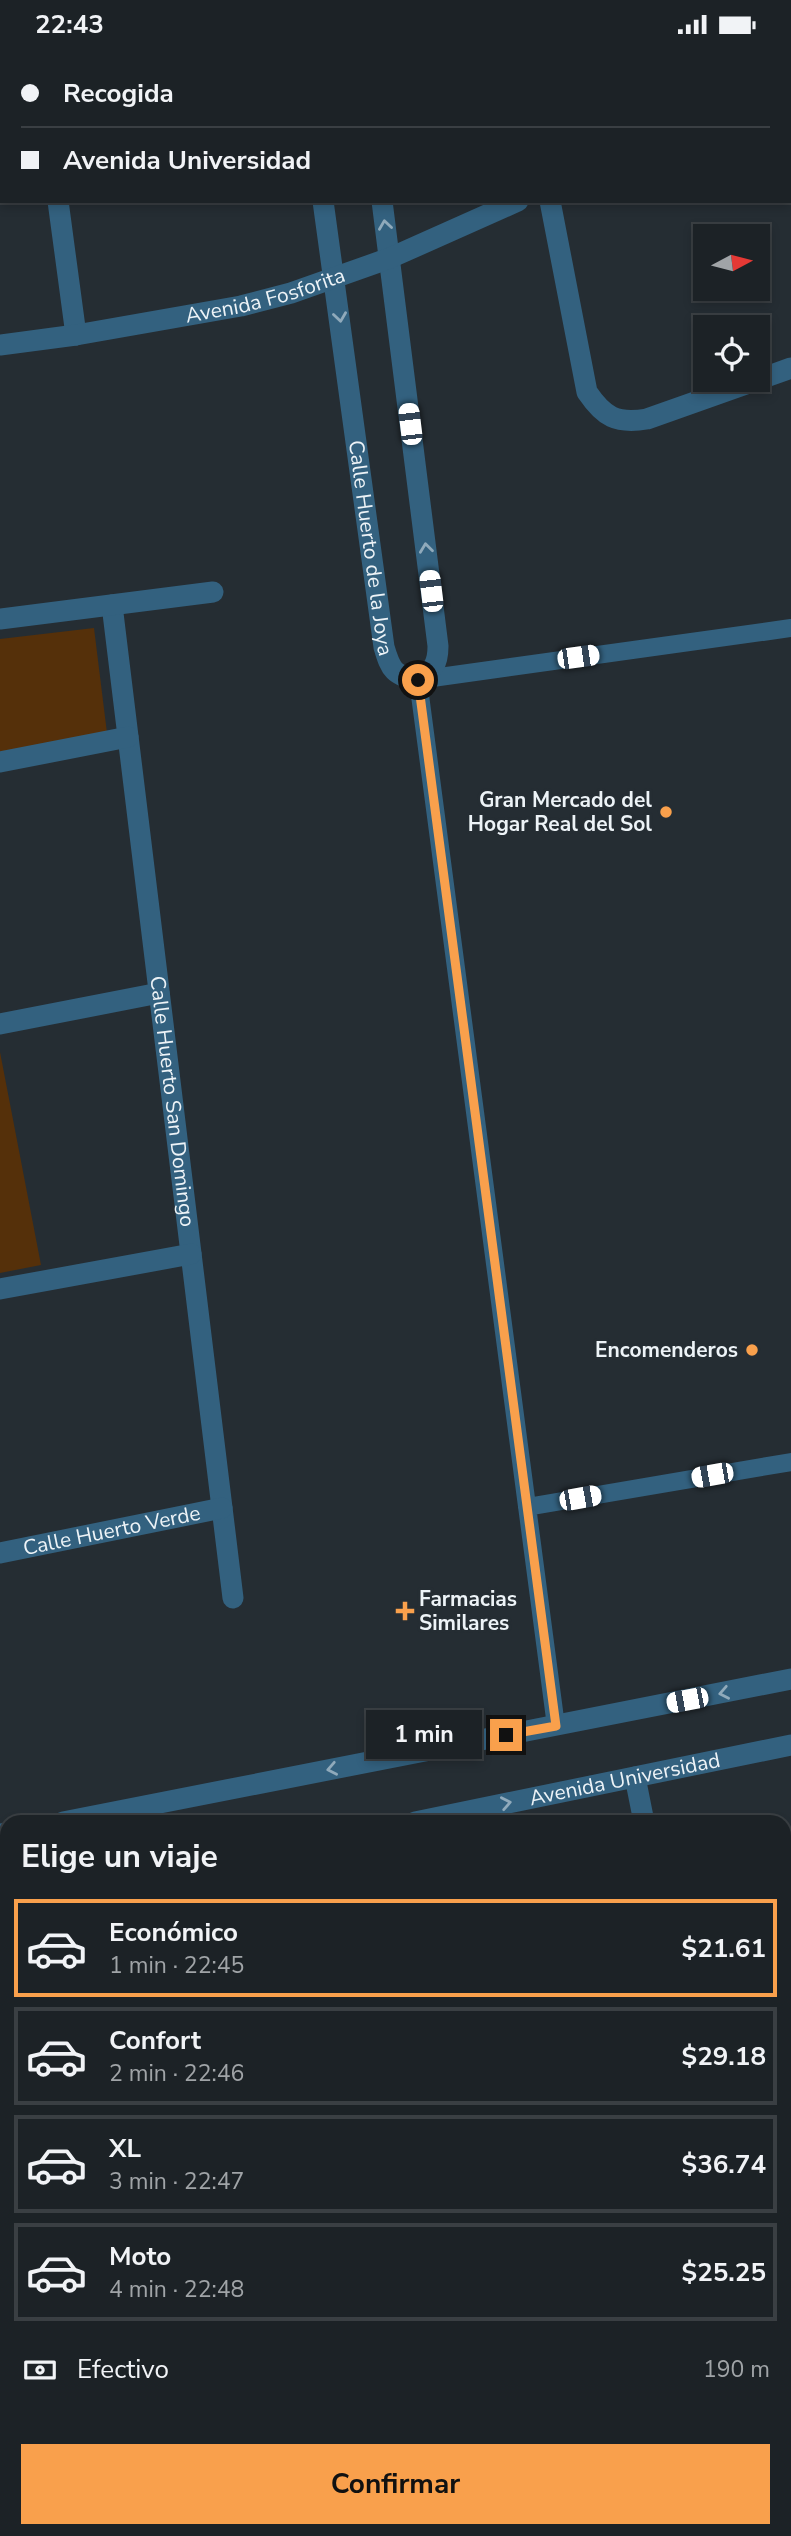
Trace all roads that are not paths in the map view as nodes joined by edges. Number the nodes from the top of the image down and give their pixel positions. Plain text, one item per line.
1 (58, 203) edge
2 (323, 203) edge
3 (382, 203) edge
4 (513, 203) edge
5 (550, 203) edge
6 (390, 257) junction
7 (334, 278) junction
8 (76, 335) junction
9 (0, 345) edge
10 (791, 369) edge
11 (213, 592) dead end
12 (112, 605) junction
13 (0, 619) edge
14 (791, 628) edge
15 (418, 680) junction
16 (128, 737) junction
17 (0, 762) edge
18 (159, 993) junction
19 (0, 1024) edge
20 (191, 1254) junction
21 (0, 1289) edge
22 (791, 1462) edge
23 (527, 1507) junction
24 (222, 1508) junction
25 (0, 1553) edge
26 (233, 1598) dead end
27 (791, 1679) edge
28 (556, 1726) junction
29 (791, 1745) edge
30 (635, 1777) junction
31 (99, 1815) edge
32 (449, 1815) edge
33 (642, 1815) edge

1 - 8 street
2 - 7 street, Calle Huerto de la Joya
6 -> 3 street
4 - 6 street, Avenida Fosforita
5 - 10 street
6 - 7 street, Avenida Fosforita
15 -> 6 street
7 - 8 street, Avenida Fosforita
7 -> 15 street, Calle Huerto de la Joya
8 - 9 street, Avenida Fosforita
11 - 12 street
12 - 13 street
12 - 16 street, Calle Huerto San Domingo
14 - 15 lane
15 - 23 lane
16 - 17 street
16 - 18 street, Calle Huerto San Domingo
18 - 19 street
18 - 20 street, Calle Huerto San Domingo
20 - 21 street
20 - 24 street, Calle Huerto San Domingo
22 - 23 lane
23 - 28 lane
24 - 25 street, Calle Huerto Verde
24 - 26 street, Calle Huerto San Domingo
27 -> 28 street
28 -> 31 street
29 - 30 street, Avenida Universidad
32 -> 30 street, Avenida Universidad
30 - 33 street

